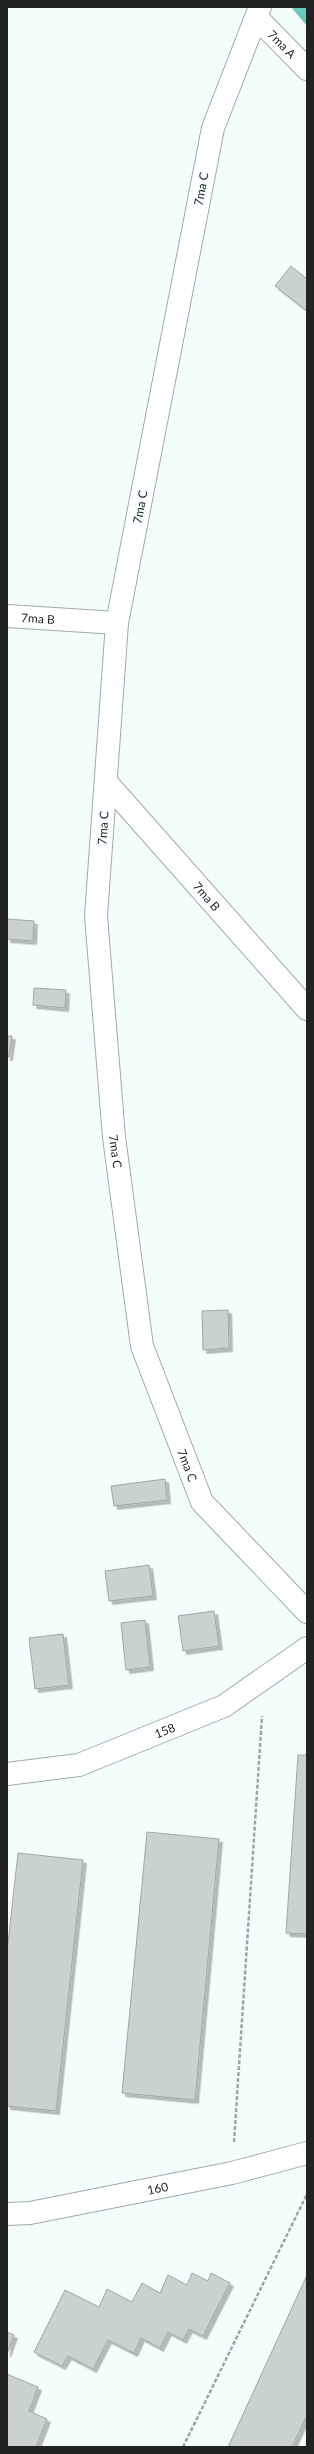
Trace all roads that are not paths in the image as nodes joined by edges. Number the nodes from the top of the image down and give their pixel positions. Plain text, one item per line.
1 (259, 12) edge
2 (307, 69) edge
3 (7, 616) edge
4 (117, 623) junction
5 (106, 783) junction
6 (307, 1009) edge
7 (307, 1612) edge
8 (307, 1648) edge
9 (7, 1774) edge
10 (307, 2154) edge
11 (7, 2214) edge

1 - 2 street, 7ma A
1 - 4 street, 7ma C
3 - 4 street, 7ma B
4 - 5 street, 7ma C
5 - 6 street, 7ma B
5 - 7 street, 7ma C
8 - 9 street, 158
10 - 11 street, 160

